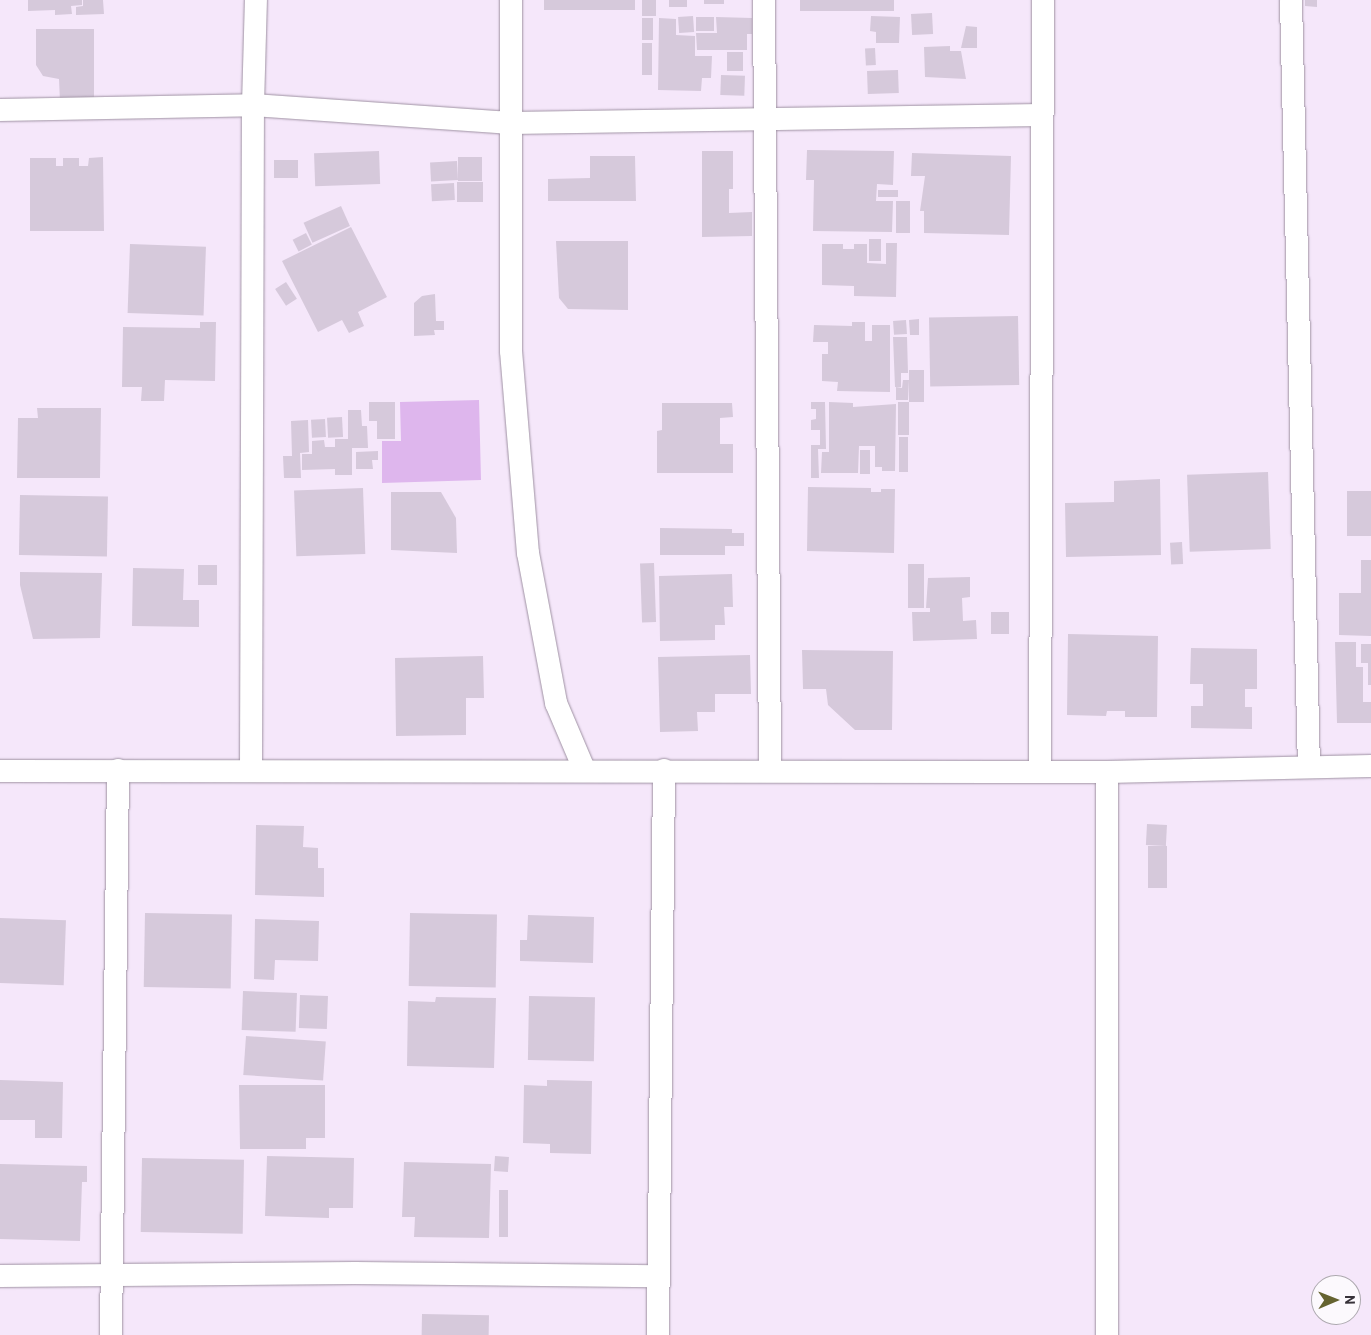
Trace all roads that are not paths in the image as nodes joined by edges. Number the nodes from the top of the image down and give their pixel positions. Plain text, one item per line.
1 (256, 0) edge
2 (511, 0) edge
3 (764, 0) edge
4 (1043, 0) edge
5 (1291, 0) edge
6 (253, 106) junction
7 (0, 110) edge
8 (1042, 115) junction
9 (763, 122) junction
10 (511, 123) junction
11 (1371, 766) edge
12 (1308, 768) junction
13 (251, 769) junction
14 (584, 769) junction
15 (118, 770) junction
16 (664, 770) junction
17 (770, 770) junction
18 (0, 771) edge
19 (1040, 772) junction
20 (1107, 772) junction
21 (112, 1275) junction
22 (0, 1276) edge
23 (658, 1276) junction
24 (111, 1335) edge
25 (658, 1335) edge
26 (1107, 1335) edge

1 - 6 street
2 - 10 street
3 - 9 street
4 - 8 street
5 - 12 street
6 - 7 street
6 - 10 street
6 - 13 street
8 - 9 street
8 - 19 street
9 - 10 street
9 - 17 street
10 - 14 street
11 - 12 street
12 - 20 street
13 - 14 street
13 - 15 street
14 - 16 street
15 - 18 street
15 - 21 street
16 - 17 street
16 - 23 street
17 - 19 street
19 - 20 street
20 - 26 street
21 - 22 street
21 - 23 street
21 - 24 street
23 - 25 street

